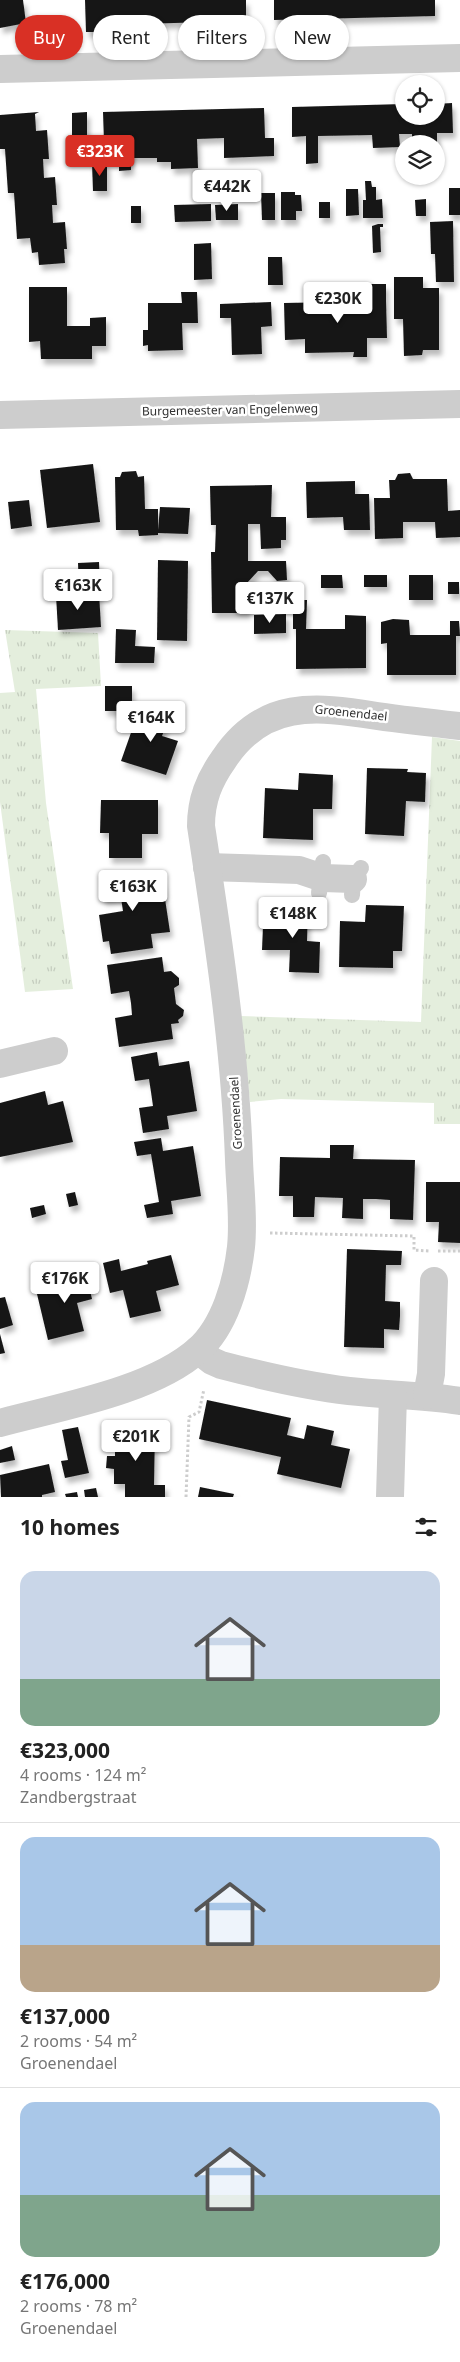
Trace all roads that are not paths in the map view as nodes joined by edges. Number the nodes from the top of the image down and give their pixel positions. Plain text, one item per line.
1 (460, 58) edge
2 (0, 69) edge
3 (460, 404) edge
4 (0, 415) edge
5 (460, 726) edge
6 (207, 867) junction
7 (355, 881) dead end
8 (54, 1051) dead end
9 (0, 1064) edge
10 (434, 1282) dead end
11 (207, 1356) junction
12 (393, 1395) junction
13 (427, 1395) junction
14 (460, 1401) edge
15 (0, 1422) edge
16 (390, 1497) edge

1 - 2 street
3 - 4 street, Burgemeester van Engelenweg
5 - 6 street, Groenendael
6 - 7 street
6 - 11 street, Groenendael
8 - 9 street
10 - 13 street
11 - 12 street
11 - 15 street, Groenendael
12 - 13 street
12 - 16 street
13 - 14 street

